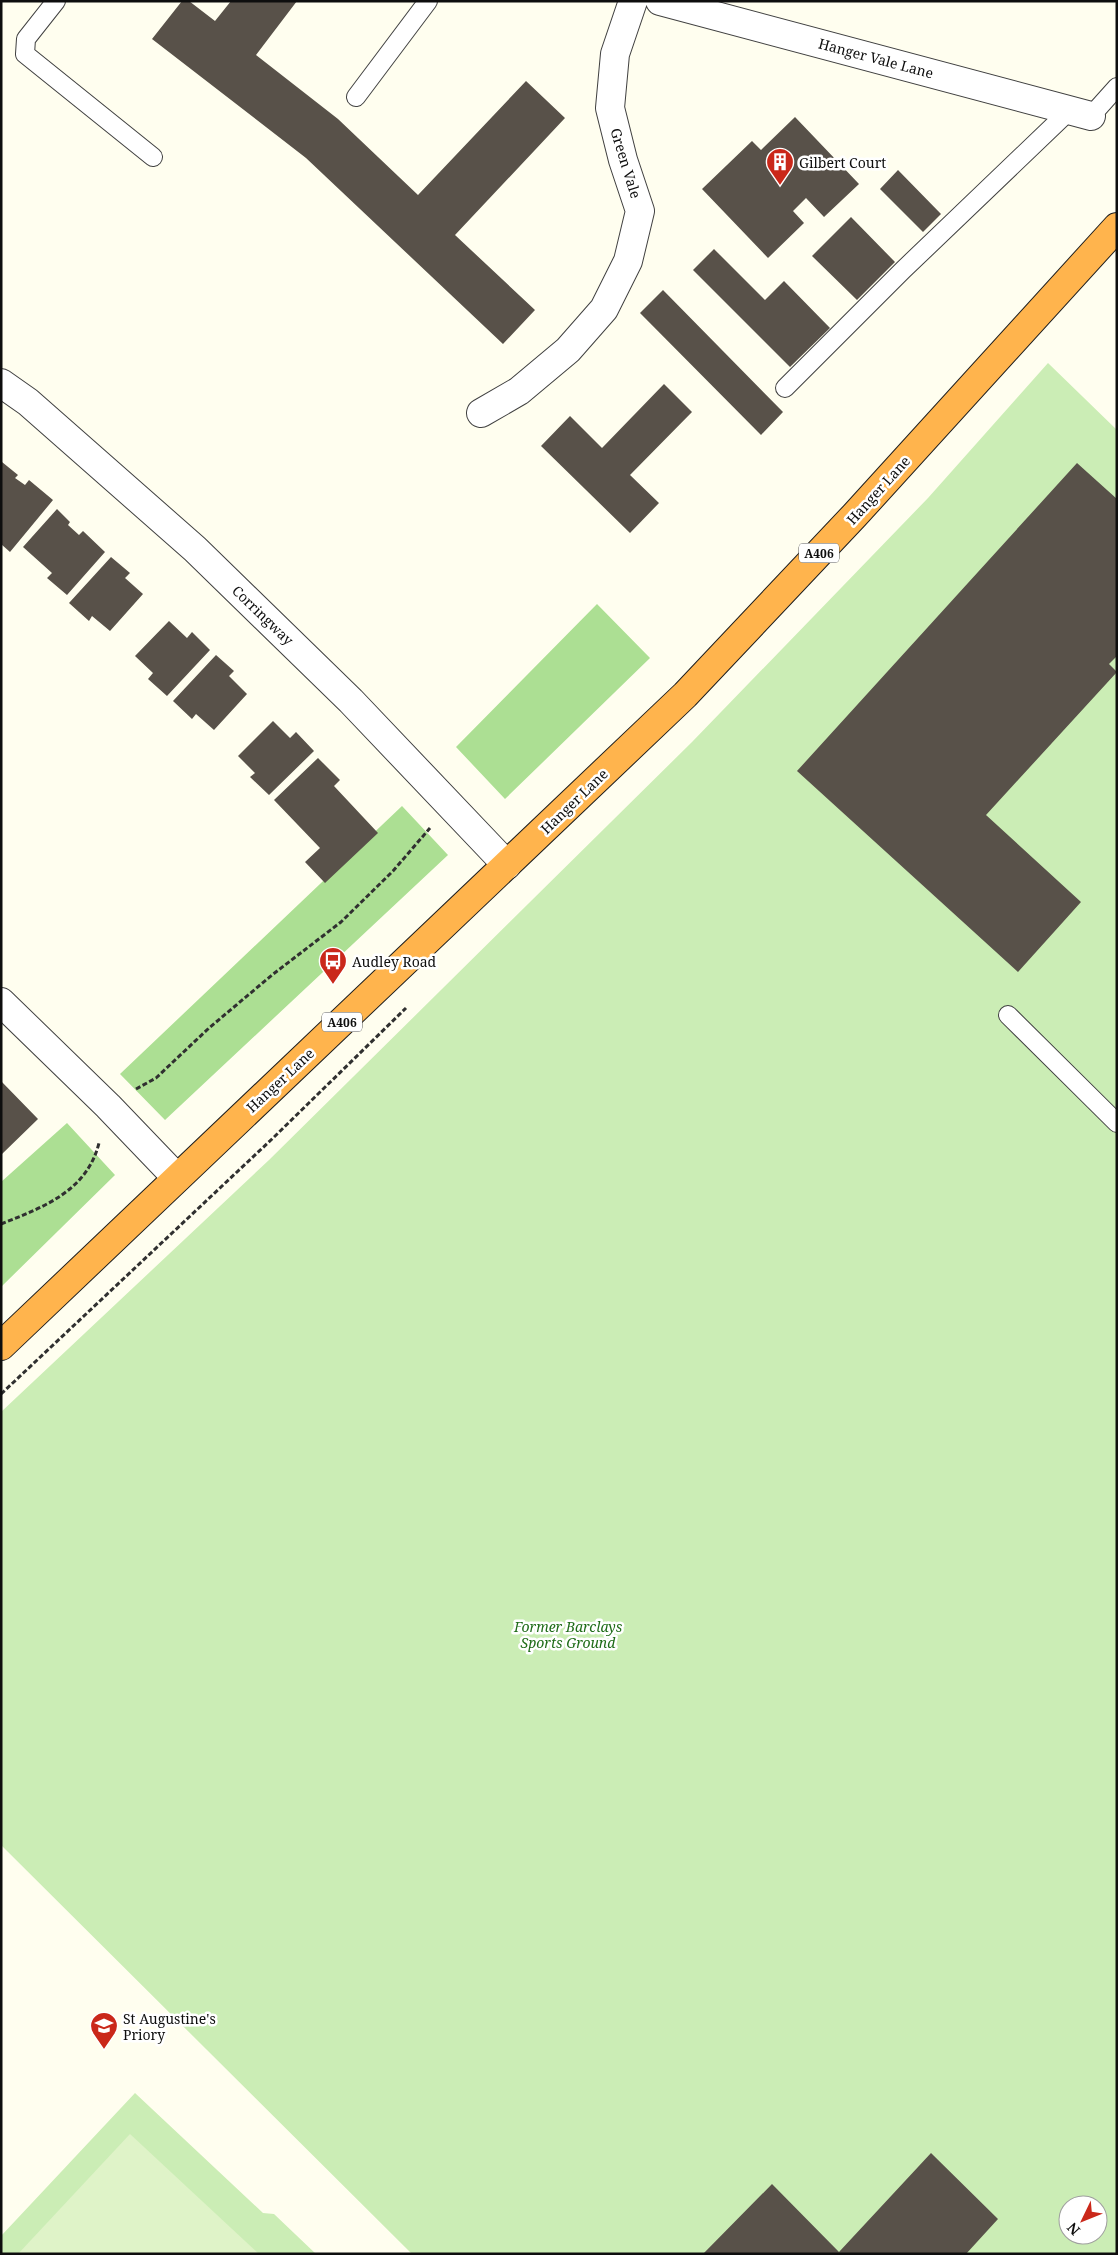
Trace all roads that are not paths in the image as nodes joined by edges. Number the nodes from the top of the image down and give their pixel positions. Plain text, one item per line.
1 (56, 1) edge
2 (428, 1) edge
3 (633, 1) edge
4 (660, 1) edge
5 (1117, 87) edge
6 (356, 97) dead end
7 (1081, 113) junction
8 (153, 157) dead end
9 (1117, 227) edge
10 (1, 383) edge
11 (785, 388) dead end
12 (481, 413) dead end
13 (507, 865) junction
14 (1, 1002) edge
15 (1008, 1015) dead end
16 (1117, 1123) edge
17 (177, 1178) junction
18 (1, 1346) edge

1 - 8 lane
2 - 6 lane
3 - 12 street, Green Vale
4 - 7 street, Hanger Vale Lane
5 - 7 lane
7 - 11 lane
9 - 13 highway, Hanger Lane / A406
10 - 13 street, Corringway
13 - 17 highway, Hanger Lane / A406
14 - 17 street
15 - 16 lane
17 - 18 highway, Hanger Lane / A406

